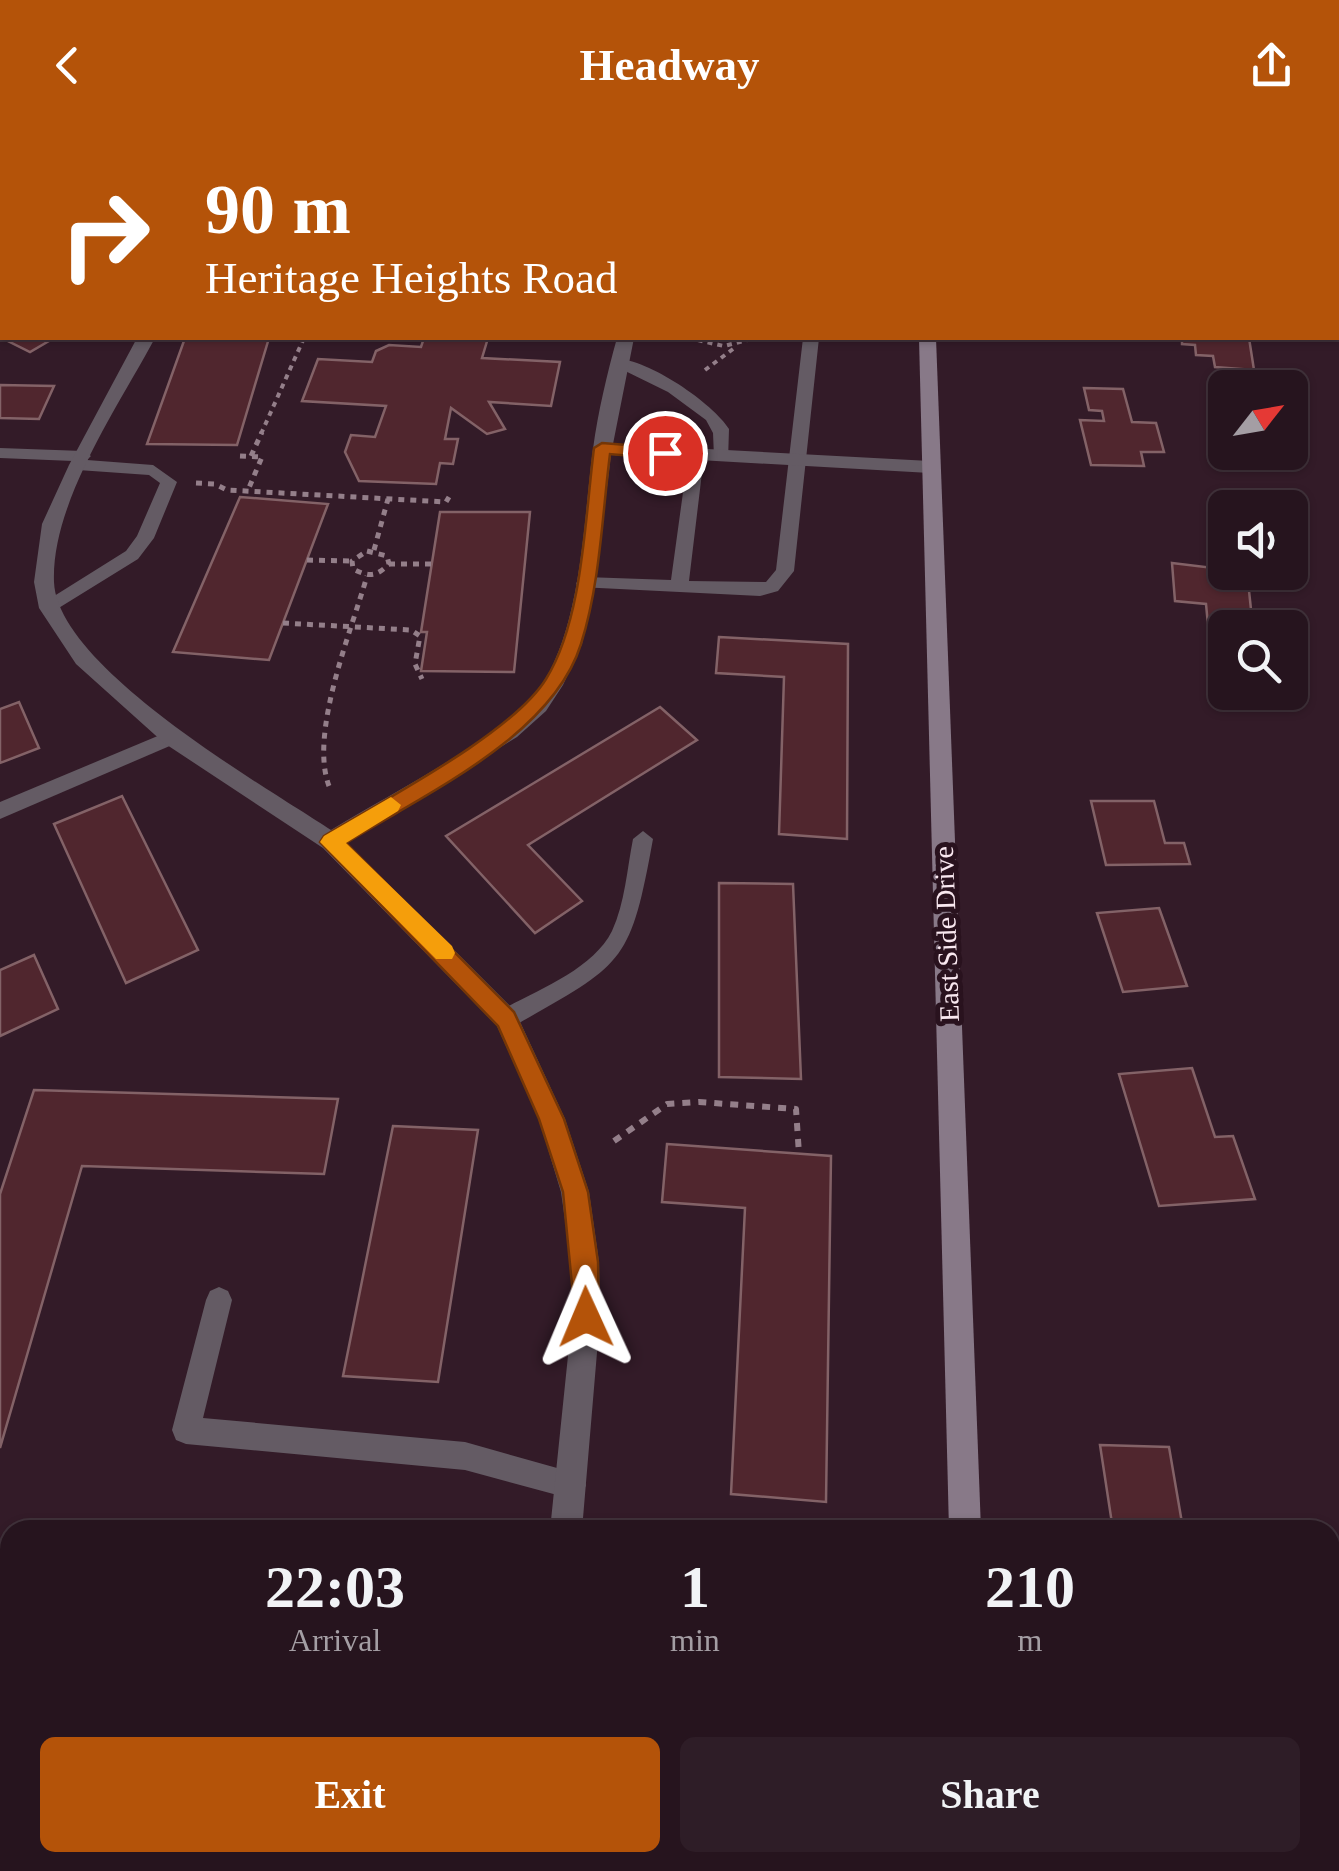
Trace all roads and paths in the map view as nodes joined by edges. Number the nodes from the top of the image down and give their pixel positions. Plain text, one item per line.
1 (145, 340) edge
2 (303, 340) edge
3 (624, 340) edge
4 (695, 340) edge
5 (750, 340) edge
6 (811, 340) edge
7 (927, 340) edge
8 (737, 346) junction
9 (619, 362) junction
10 (705, 370) dead end
11 (602, 448) junction
12 (0, 453) edge
13 (240, 456) dead end
14 (250, 456) junction
15 (696, 456) junction
16 (722, 457) junction
17 (794, 460) junction
18 (80, 461) junction
19 (930, 467) junction
20 (215, 484) dead end
21 (248, 490) junction
22 (449, 497) dead end
23 (388, 498) junction
24 (374, 550) junction
25 (307, 560) dead end
26 (352, 560) junction
27 (389, 564) junction
28 (432, 564) dead end
29 (367, 576) junction
30 (585, 583) junction
31 (679, 588) junction
32 (49, 608) junction
33 (283, 623) dead end
34 (353, 627) junction
35 (422, 679) dead end
36 (172, 737) junction
37 (329, 786) dead end
38 (0, 811) edge
39 (642, 840) dead end
40 (331, 842) junction
41 (506, 1020) junction
42 (614, 1141) dead end
43 (798, 1154) dead end
44 (219, 1300) dead end
45 (572, 1485) junction
46 (567, 1520) edge
47 (966, 1520) edge

1 - 18 street
2 - 14 path
3 - 9 street
4 - 8 path
5 - 8 path
6 - 17 lane
7 - 19 main road, East Side Drive
8 - 10 path
9 - 11 street
9 - 16 lane
11 - 15 street
11 - 30 street
12 - 18 lane
13 - 14 path
14 - 21 path
15 - 16 street
15 - 31 lane
16 - 17 street
17 - 19 street
17 - 31 lane
18 - 32 street
18 - 32 lane
19 - 47 main road, East Side Drive
20 - 21 path
21 - 23 path
22 - 23 path
23 - 24 path
24 - 26 path
24 - 27 path
25 - 26 path
26 - 29 path
27 - 28 path
27 - 29 path
29 - 34 path
30 - 31 lane
30 - 40 street
32 - 36 street
33 - 34 path
34 - 35 path
34 - 37 path
36 - 38 lane
36 - 40 street
39 - 41 lane
40 - 41 street
41 - 45 street
42 - 43 path
44 - 45 lane
45 - 46 street

